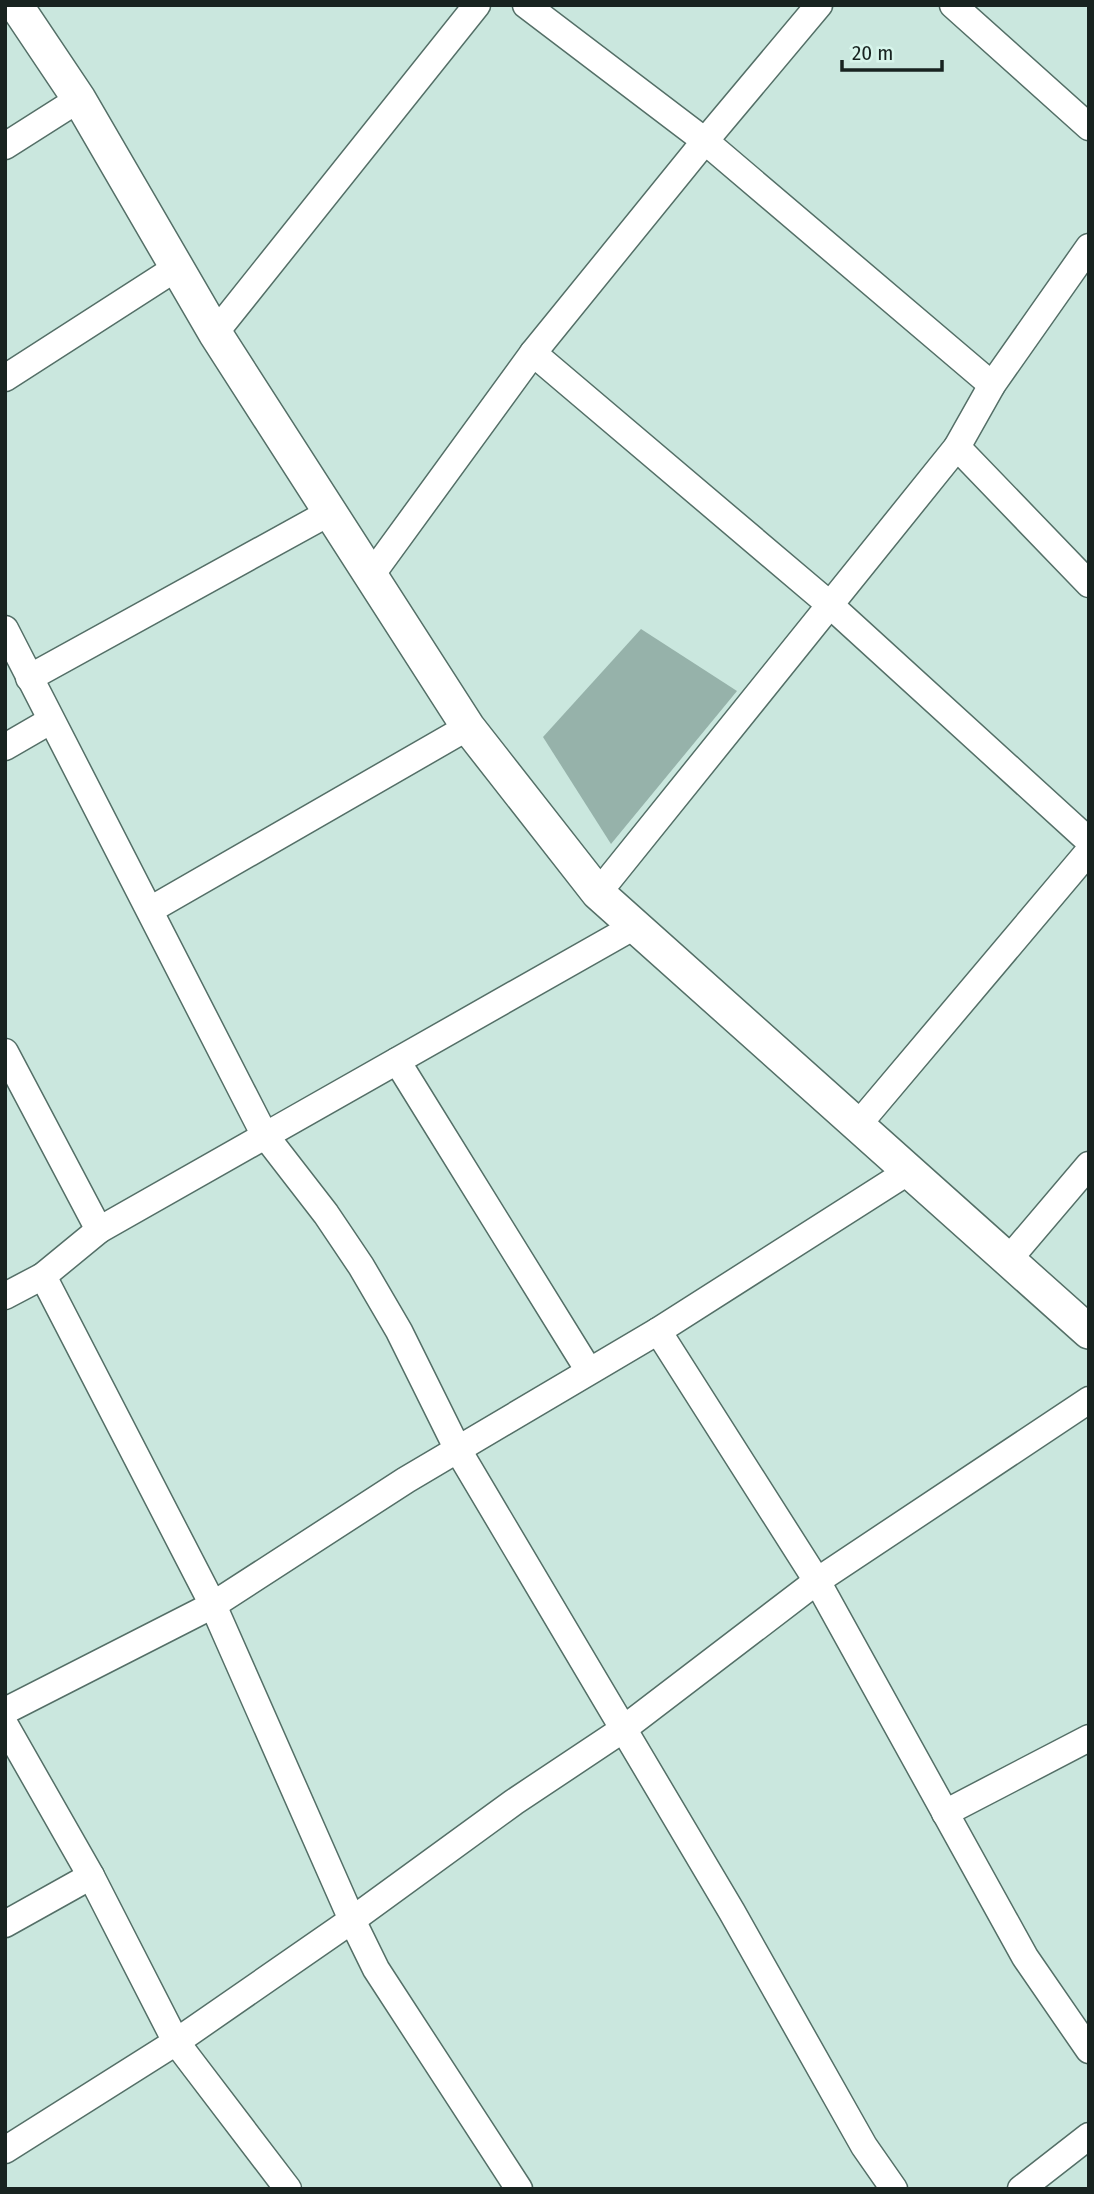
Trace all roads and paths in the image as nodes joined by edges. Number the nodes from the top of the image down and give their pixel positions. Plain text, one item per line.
1 (16, 5) edge
2 (477, 5) edge
3 (526, 5) edge
4 (819, 5) edge
5 (953, 5) edge
6 (79, 99) junction
7 (1089, 127) edge
8 (705, 141) junction
9 (5, 146) edge
10 (1089, 247) edge
11 (176, 268) junction
12 (215, 333) junction
13 (533, 353) junction
14 (5, 378) edge
15 (992, 384) junction
16 (957, 447) junction
17 (332, 512) junction
18 (372, 574) junction
19 (1086, 575) edge
20 (829, 604) junction
21 (5, 629) edge
22 (29, 678) junction
23 (50, 721) junction
24 (468, 727) junction
25 (5, 747) edge
26 (1089, 841) edge
27 (1089, 851) edge
28 (598, 893) junction
29 (150, 909) junction
30 (633, 927) junction
31 (5, 1052) edge
32 (397, 1060) junction
33 (857, 1125) junction
34 (264, 1134) junction
35 (1089, 1165) edge
36 (909, 1171) junction
37 (99, 1230) junction
38 (1009, 1259) junction
39 (43, 1276) junction
40 (5, 1296) edge
41 (658, 1331) junction
42 (1089, 1332) edge
43 (589, 1371) junction
44 (1089, 1400) edge
45 (458, 1450) junction
46 (817, 1581) junction
47 (213, 1605) junction
48 (5, 1712) edge
49 (5, 1725) edge
50 (622, 1730) junction
51 (1089, 1738) edge
52 (945, 1813) junction
53 (92, 1876) junction
54 (352, 1920) junction
55 (5, 1924) edge
56 (176, 2042) junction
57 (1089, 2050) edge
58 (1089, 2136) edge
59 (5, 2150) edge
60 (282, 2187) edge
61 (519, 2189) edge
62 (894, 2189) edge
63 (1021, 2189) edge

1 - 6 street
2 - 12 street
3 - 8 street
4 - 8 street
5 - 7 street
6 - 9 street
6 - 11 street
8 - 13 street
8 - 15 street
10 - 15 street
11 - 12 street
11 - 14 street
12 - 17 street
13 - 18 street
13 - 20 street
15 - 16 street
16 - 19 street
16 - 20 street
17 - 18 street
17 - 22 street
18 - 24 street
20 - 26 street
20 - 28 street
21 - 22 street
22 - 23 street
23 - 25 street
23 - 29 street
24 - 28 street
24 - 29 street
27 - 33 street
28 - 30 street
29 - 34 street
30 - 32 street
30 - 33 street
31 - 37 street
32 - 34 street
32 - 43 street
33 - 36 street
34 - 37 street
34 - 45 street
35 - 38 street
36 - 38 street
36 - 41 street
37 - 39 street
38 - 42 street
39 - 40 street
39 - 47 street
41 - 43 street
41 - 46 street
43 - 45 street
44 - 46 street
45 - 47 street
45 - 50 street
46 - 50 street
46 - 52 street
47 - 48 street
47 - 54 street
49 - 53 street
50 - 54 street
50 - 62 street
51 - 52 street
52 - 57 street
53 - 55 street
53 - 56 street
54 - 56 street
54 - 61 street
56 - 59 street
56 - 60 street
58 - 63 street

